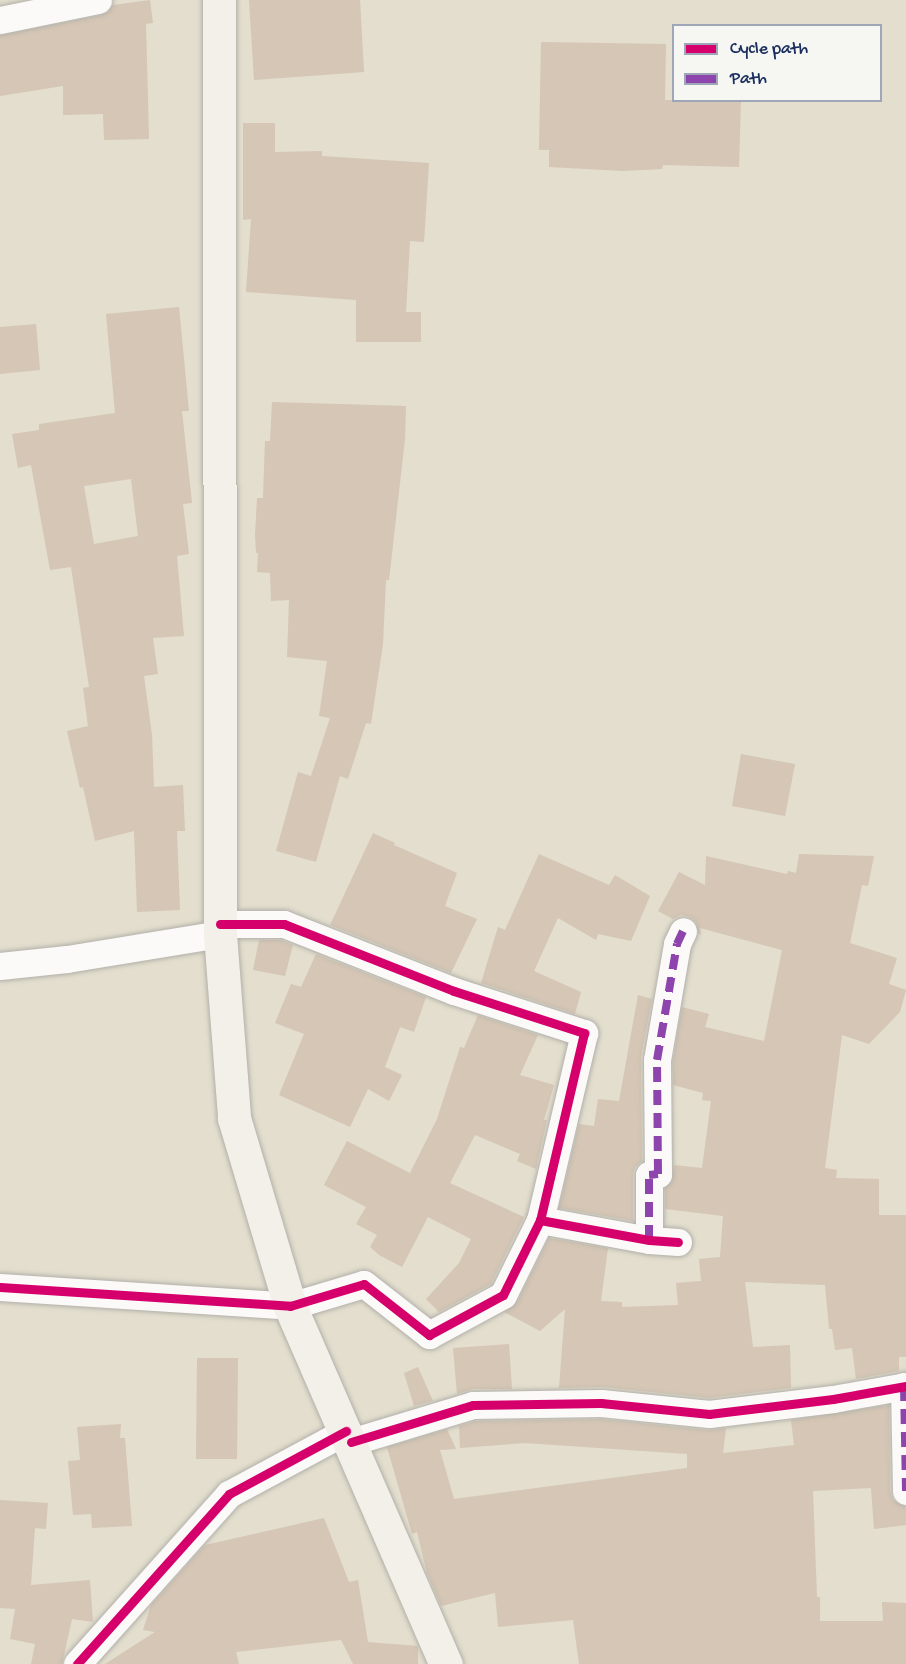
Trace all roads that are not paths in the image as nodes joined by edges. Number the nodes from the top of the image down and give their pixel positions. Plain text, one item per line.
1 (98, 0) edge
2 (219, 0) edge
3 (0, 20) edge
4 (220, 929) junction
5 (682, 931) dead end
6 (0, 966) edge
7 (540, 1221) junction
8 (649, 1240) junction
9 (678, 1242) dead end
10 (0, 1287) edge
11 (290, 1306) junction
12 (905, 1386) edge
13 (348, 1436) junction
14 (906, 1491) edge
15 (76, 1664) edge
16 (446, 1664) edge

1 - 3 street
2 - 4 main road
4 - 6 street
4 - 7 street
4 - 11 main road
5 - 8 street
7 - 8 street
7 - 11 street
8 - 9 street
10 - 11 street
11 - 13 main road
12 - 13 street
12 - 14 street
13 - 15 street
13 - 16 main road

